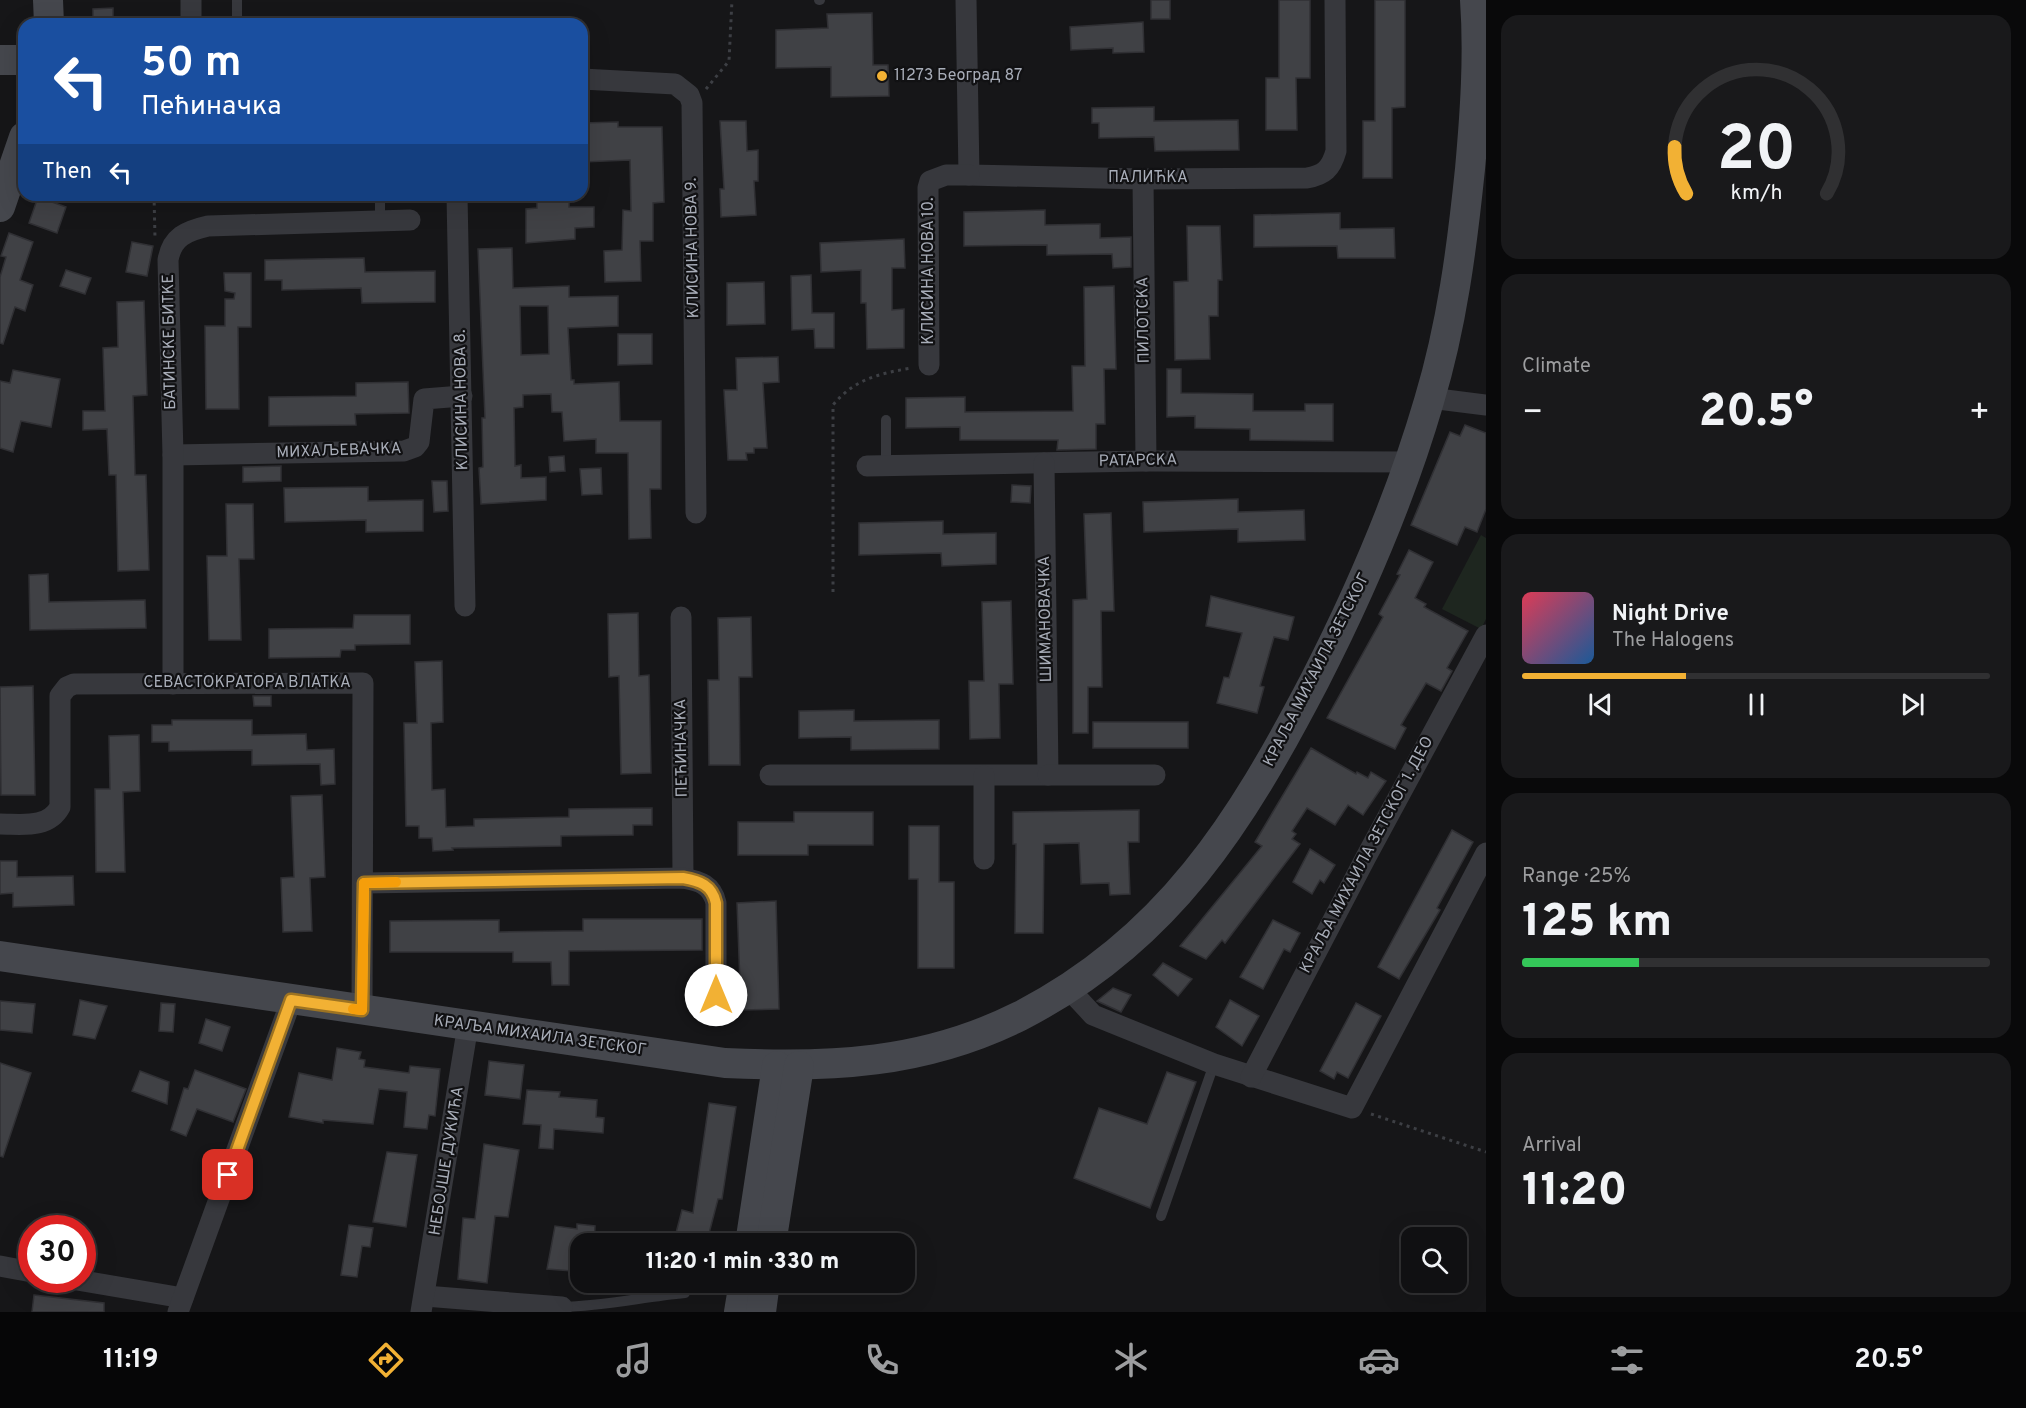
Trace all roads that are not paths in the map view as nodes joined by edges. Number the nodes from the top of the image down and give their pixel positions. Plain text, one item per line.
1 (48, 0) edge
2 (191, 0) edge
3 (237, 0) edge
4 (966, 0) edge
5 (1335, 0) edge
6 (1475, 0) edge
7 (49, 18) edge
8 (191, 18) edge
9 (237, 18) edge
10 (0, 60) edge
11 (18, 60) edge
12 (588, 79) edge
13 (18, 154) edge
14 (969, 175) junction
15 (1143, 179) junction
16 (380, 201) edge
17 (457, 201) edge
18 (0, 207) edge
19 (410, 220) dead end
20 (380, 221) junction
21 (929, 365) road end
22 (462, 396) junction
23 (1430, 398) junction
24 (1486, 405) edge
25 (886, 420) dead end
26 (173, 455) junction
27 (1146, 461) junction
28 (1410, 462) junction
29 (1044, 463) junction
30 (877, 465) joint
31 (696, 513) dead end
32 (465, 606) dead end
33 (681, 617) dead end
34 (1486, 635) edge
35 (173, 684) junction
36 (1155, 774) dead end
37 (770, 775) dead end
38 (984, 776) junction
39 (1048, 776) junction
40 (0, 824) edge
41 (1486, 853) edge
42 (984, 859) dead end
43 (683, 878) junction
44 (364, 883) junction
45 (0, 956) edge
46 (1068, 988) junction
47 (716, 995) dead end
48 (291, 1000) junction
49 (362, 1010) junction
50 (468, 1025) junction
51 (1214, 1064) junction
52 (788, 1066) junction
53 (1251, 1077) junction
54 (1161, 1216) dead end
55 (752, 1233) edge
56 (772, 1233) edge
57 (0, 1266) edge
58 (18, 1269) edge
59 (96, 1283) edge
60 (685, 1293) dead end
61 (742, 1293) edge
62 (763, 1293) edge
63 (184, 1297) edge
64 (423, 1304) edge
65 (562, 1307) joint
66 (739, 1312) edge
67 (760, 1312) edge

1 - 7 street
2 - 8 street
3 - 9 lane
4 - 14 street
5 - 15 street, ПАЛИЋКА
6 - 23 street, КРАЉА МИХАИЛА ЗЕТСКОГ
10 - 11 street
12 - 31 street, КЛИСИНА НОВА 9.
13 - 18 street
14 - 15 street, ПАЛИЋКА
14 - 21 street, КЛИСИНА НОВА 10.
15 - 27 street, ПИЛОТСКА
16 - 20 lane
17 - 22 street, КЛИСИНА НОВА 8.
19 - 20 street, БАТИНСКЕ БИТКЕ
20 - 26 street, БАТИНСКЕ БИТКЕ
22 - 26 street, МИХАЉЕВАЧКА
22 - 32 street, КЛИСИНА НОВА 8.
23 - 24 street
23 - 28 street, КРАЉА МИХАИЛА ЗЕТСКОГ
25 - 30 lane
26 - 35 street, БАТИНСКЕ БИТКЕ
27 - 28 street, РАТАРСКА
27 - 29 street, РАТАРСКА
28 - 46 street, КРАЉА МИХАИЛА ЗЕТСКОГ
29 - 30 street, РАТАРСКА
29 - 39 street, ШИМАНОВАЧКА
33 - 43 street, ПЕЋИНАЧКА
34 - 53 street, КРАЉА МИХАИЛА ЗЕТСКОГ 1. ДЕО
35 - 40 street, СЕВАСТОКРАТОРА ВЛАТКА
35 - 44 street, СЕВАСТОКРАТОРА ВЛАТКА
36 - 39 street
37 - 38 street
38 - 39 street
38 - 42 street
41 - 53 street
43 - 44 street
43 - 47 street
44 - 49 street, СЕВАСТОКРАТОРА ВЛАТКА
45 - 48 street, КРАЉА МИХАИЛА ЗЕТСКОГ
46 - 51 street
46 - 52 street, КРАЉА МИХАИЛА ЗЕТСКОГ
48 - 49 street, КРАЉА МИХАИЛА ЗЕТСКОГ
48 - 63 street
49 - 50 street, КРАЉА МИХАИЛА ЗЕТСКОГ
50 - 52 street, КРАЉА МИХАИЛА ЗЕТСКОГ
50 - 64 street, НЕБОЈШЕ ДУКИЋА
51 - 53 street
51 - 54 lane
52 - 55 street
52 - 56 street
57 - 58 street
59 - 63 street
60 - 65 lane, НЕБОЈШЕ ДУКИЋА
61 - 66 street
62 - 67 street
64 - 65 street, НЕБОЈШЕ ДУКИЋА

